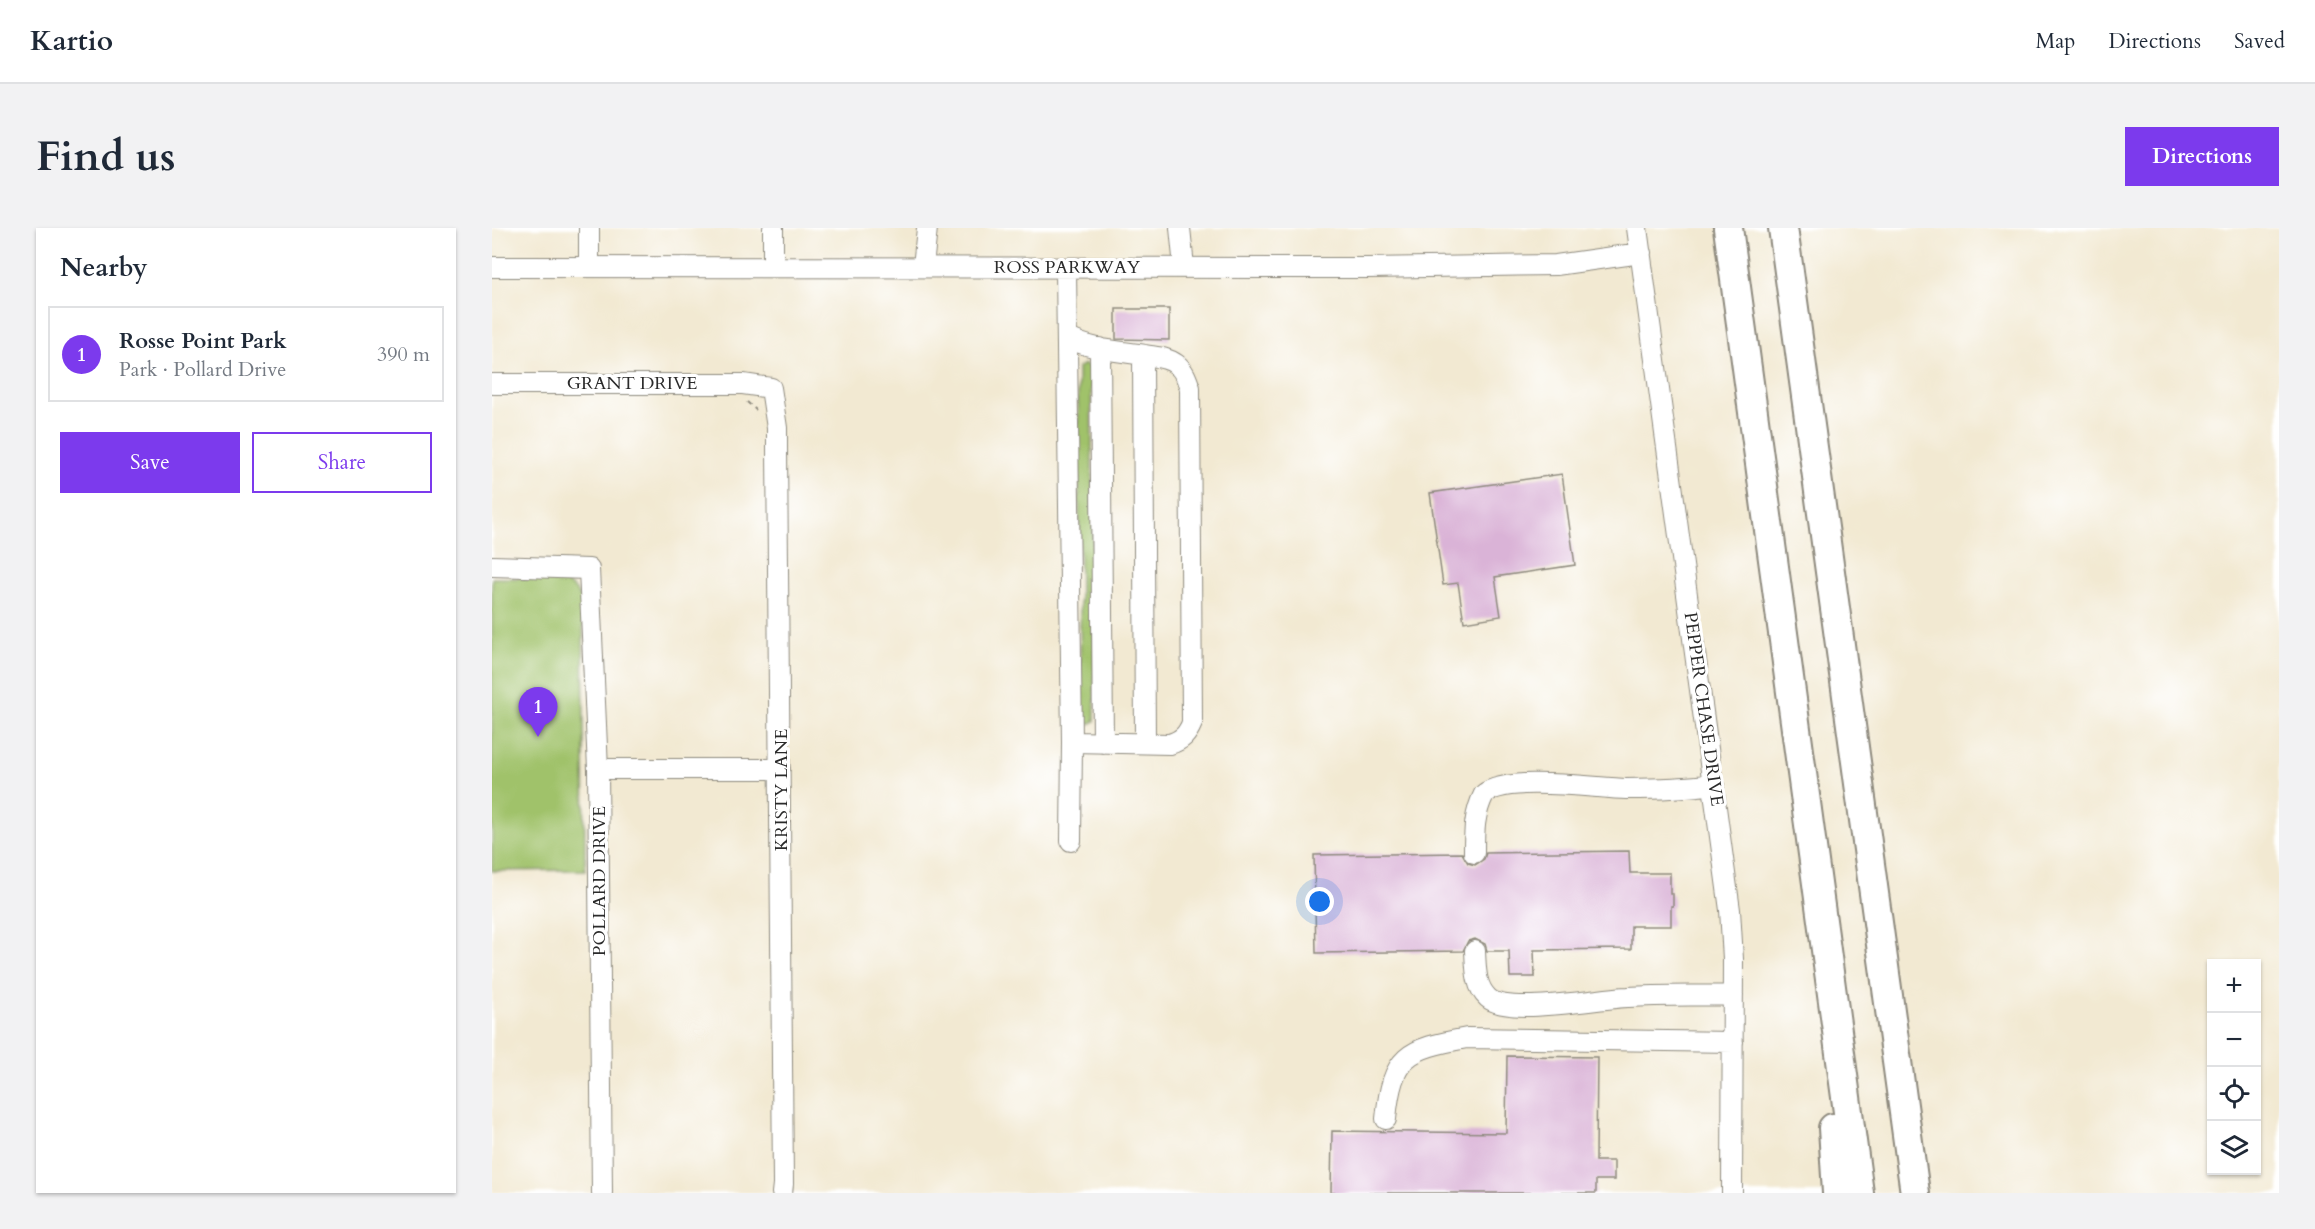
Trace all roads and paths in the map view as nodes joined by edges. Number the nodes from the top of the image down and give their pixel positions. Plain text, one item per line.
1 (589, 228) edge
2 (773, 228) edge
3 (927, 228) edge
4 (1180, 228) edge
5 (1637, 228) edge
6 (1728, 228) edge
7 (1783, 228) edge
8 (1641, 254) junction
9 (492, 267) edge
10 (589, 267) junction
11 (773, 267) junction
12 (923, 267) junction
13 (1066, 267) junction
14 (1184, 267) junction
15 (1067, 337) junction
16 (1100, 348) junction
17 (1143, 355) junction
18 (492, 384) edge
19 (771, 388) joint
20 (492, 566) edge
21 (1850, 717) junction
22 (1072, 742) junction
23 (1103, 743) junction
24 (1145, 743) junction
25 (598, 769) junction
26 (780, 769) junction
27 (1714, 784) junction
28 (1071, 841) dead end
29 (1474, 853) dead end
30 (1475, 951) dead end
31 (1733, 995) junction
32 (1836, 1025) junction
33 (1733, 1042) junction
34 (1386, 1119) dead end
35 (602, 1193) edge
36 (782, 1193) edge
37 (1732, 1193) edge
38 (1837, 1193) edge
39 (1859, 1193) edge
40 (1915, 1193) edge
41 (1932, 1193) edge

1 - 10 street
2 - 11 street
3 - 12 street
4 - 14 street
5 - 8 street, PEPPER CHASE DRIVE
6 - 32 highway
7 - 21 highway
8 - 14 street, ROSS PARKWAY
8 - 27 street, PEPPER CHASE DRIVE
9 - 10 street, ROSS PARKWAY
10 - 11 street, ROSS PARKWAY
11 - 12 street, ROSS PARKWAY
12 - 13 street, ROSS PARKWAY
13 - 14 street, ROSS PARKWAY
13 - 15 street
15 - 16 street
15 - 22 street
16 - 17 street
16 - 23 street
17 - 24 street
17 - 24 street
18 - 19 street, GRANT DRIVE
19 - 26 street, KRISTY LANE
20 - 25 street, POLLARD DRIVE
21 - 40 highway
21 - 41 highway
22 - 23 street
22 - 28 street
23 - 24 street
25 - 26 street
25 - 35 street, POLLARD DRIVE
26 - 36 street, KRISTY LANE
27 - 29 street
27 - 31 street, PEPPER CHASE DRIVE
30 - 31 street
31 - 33 street, PEPPER CHASE DRIVE
32 - 38 highway
32 - 39 highway
33 - 34 street
33 - 37 street, PEPPER CHASE DRIVE

